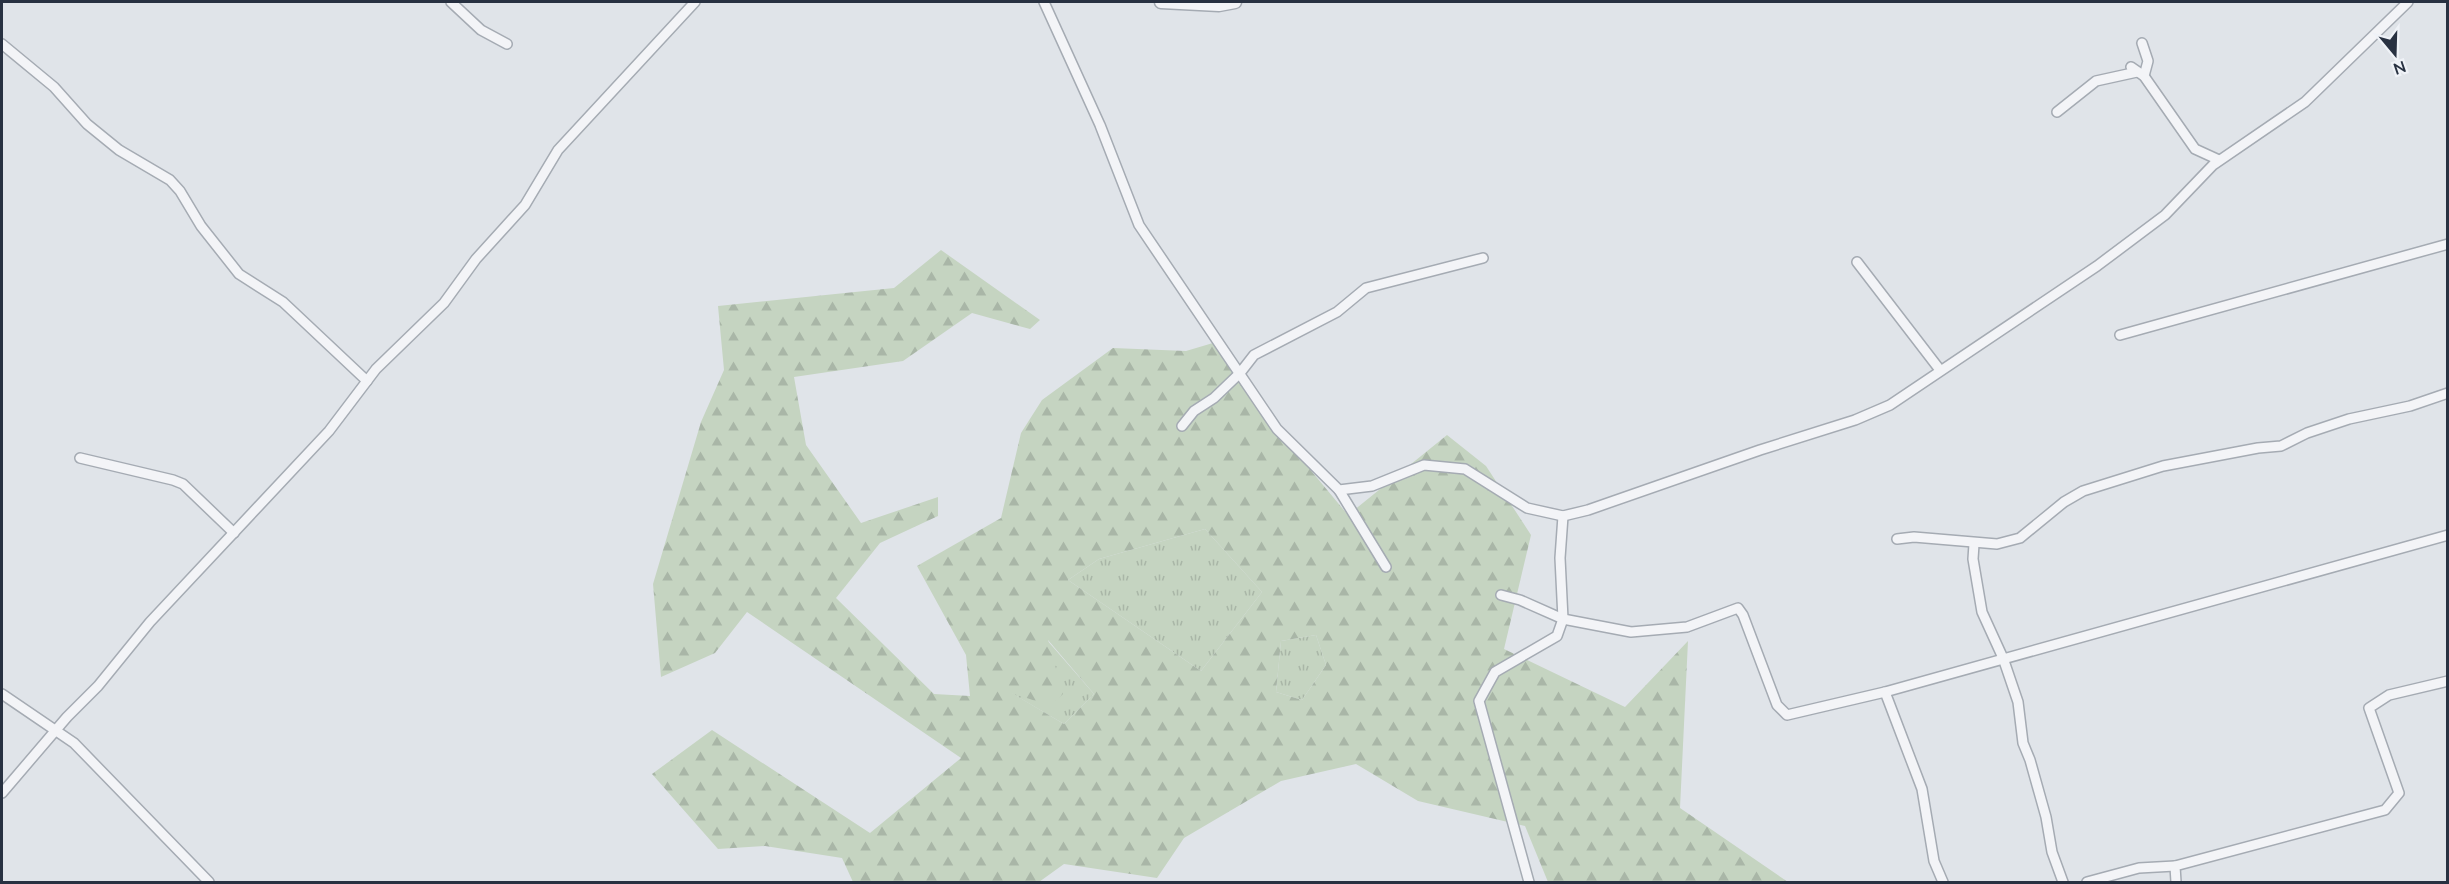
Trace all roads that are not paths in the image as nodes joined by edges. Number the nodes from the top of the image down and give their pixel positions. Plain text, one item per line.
1 (451, 2) edge
2 (695, 2) edge
3 (1044, 2) edge
4 (1161, 2) edge
5 (1235, 2) edge
6 (2408, 2) edge
7 (2, 44) edge
8 (507, 44) dead end
9 (2142, 44) dead end
10 (2137, 72) junction
11 (2057, 112) dead end
12 (2219, 160) junction
13 (2448, 244) edge
14 (1484, 258) dead end
15 (1857, 262) dead end
16 (2120, 335) dead end
17 (1940, 370) junction
18 (1240, 373) junction
19 (367, 381) junction
20 (2448, 393) edge
21 (1182, 426) dead end
22 (80, 458) dead end
23 (1339, 490) junction
24 (1563, 516) junction
25 (234, 533) junction
26 (2448, 535) edge
27 (1897, 538) dead end
28 (1974, 544) junction
29 (1386, 567) dead end
30 (1502, 595) dead end
31 (1563, 619) junction
32 (2003, 658) junction
33 (2448, 681) edge
34 (1885, 692) junction
35 (2, 694) edge
36 (56, 731) junction
37 (2, 793) edge
38 (2175, 866) junction
39 (209, 882) edge
40 (1529, 882) edge
41 (1942, 882) edge
42 (2063, 882) edge
43 (2087, 882) edge
44 (2176, 882) edge

1 - 8 street
2 - 19 street
3 - 18 street
4 - 5 street
6 - 12 street
7 - 19 street
9 - 10 street
10 - 11 street
10 - 12 street
12 - 17 street
13 - 16 street
14 - 18 street
15 - 17 street
17 - 24 street
18 - 21 street
18 - 23 street
19 - 25 street
20 - 28 street
22 - 25 street
23 - 24 street
23 - 29 street
24 - 31 street
25 - 36 street
26 - 32 street
27 - 28 street
28 - 32 street
30 - 31 street
31 - 34 street
31 - 40 street
32 - 34 street
32 - 42 street
33 - 38 street
34 - 41 street
35 - 36 street
36 - 37 street
36 - 39 street
38 - 43 street
38 - 44 street

